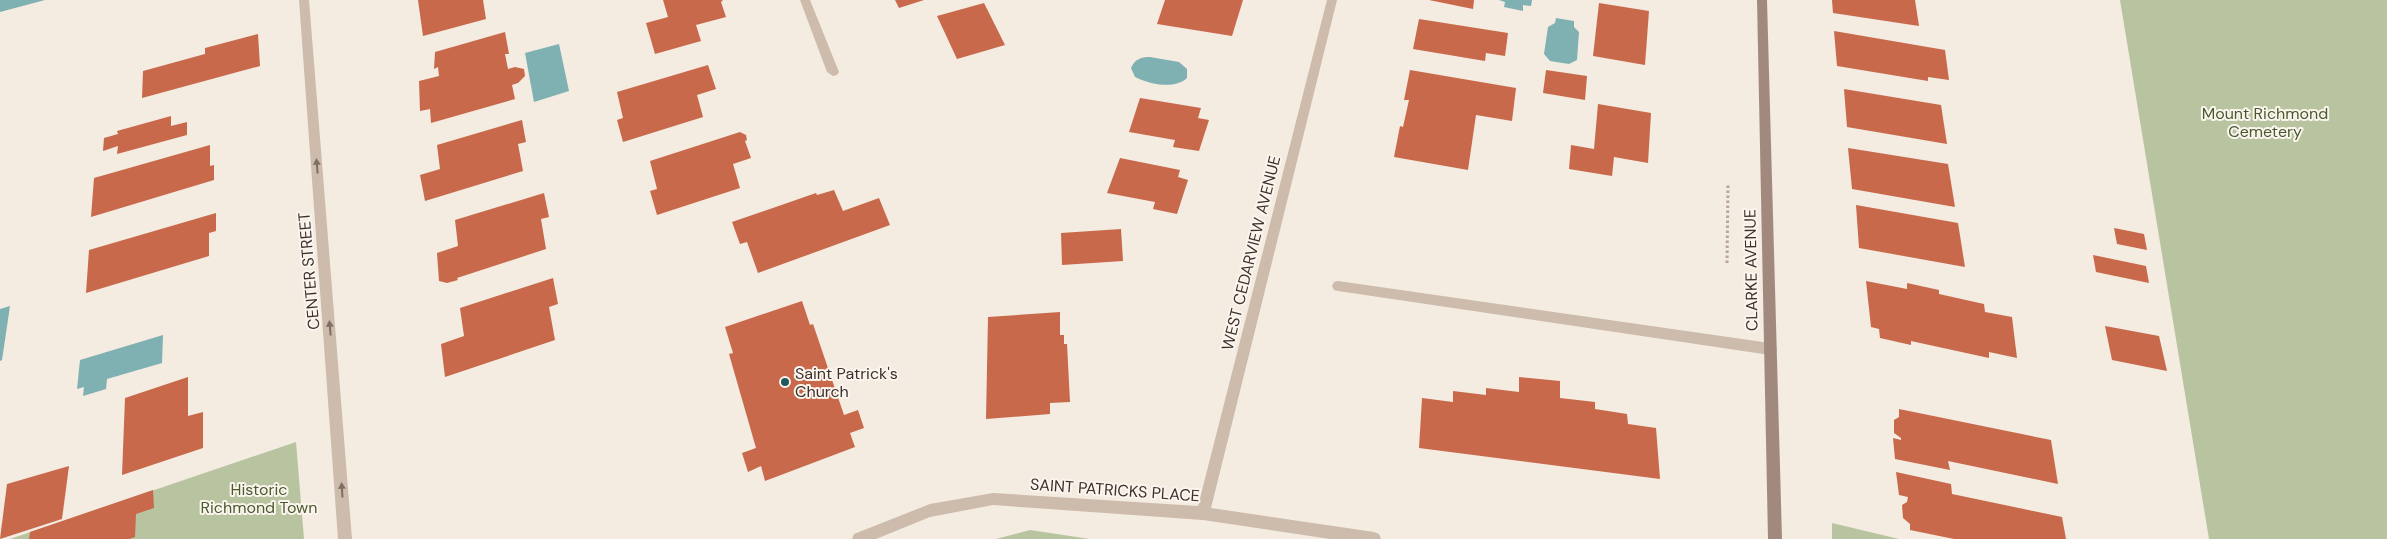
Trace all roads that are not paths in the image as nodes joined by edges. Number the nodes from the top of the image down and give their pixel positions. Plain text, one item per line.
1 (304, 0) edge
2 (805, 0) edge
3 (1332, 0) edge
4 (1762, 0) edge
5 (833, 72) dead end
6 (1338, 286) dead end
7 (1770, 349) junction
8 (1202, 513) junction
9 (346, 539) edge
10 (859, 539) edge
11 (1374, 539) edge
12 (1775, 539) edge

9 -> 1 street, CENTER STREET
2 - 5 street
3 - 8 street, WEST CEDARVIEW AVENUE
4 - 7 street, CLARKE AVENUE
6 - 7 street
7 - 12 street, CLARKE AVENUE
8 - 10 street, SAINT PATRICKS PLACE
8 - 11 street, SAINT PATRICKS PLACE

